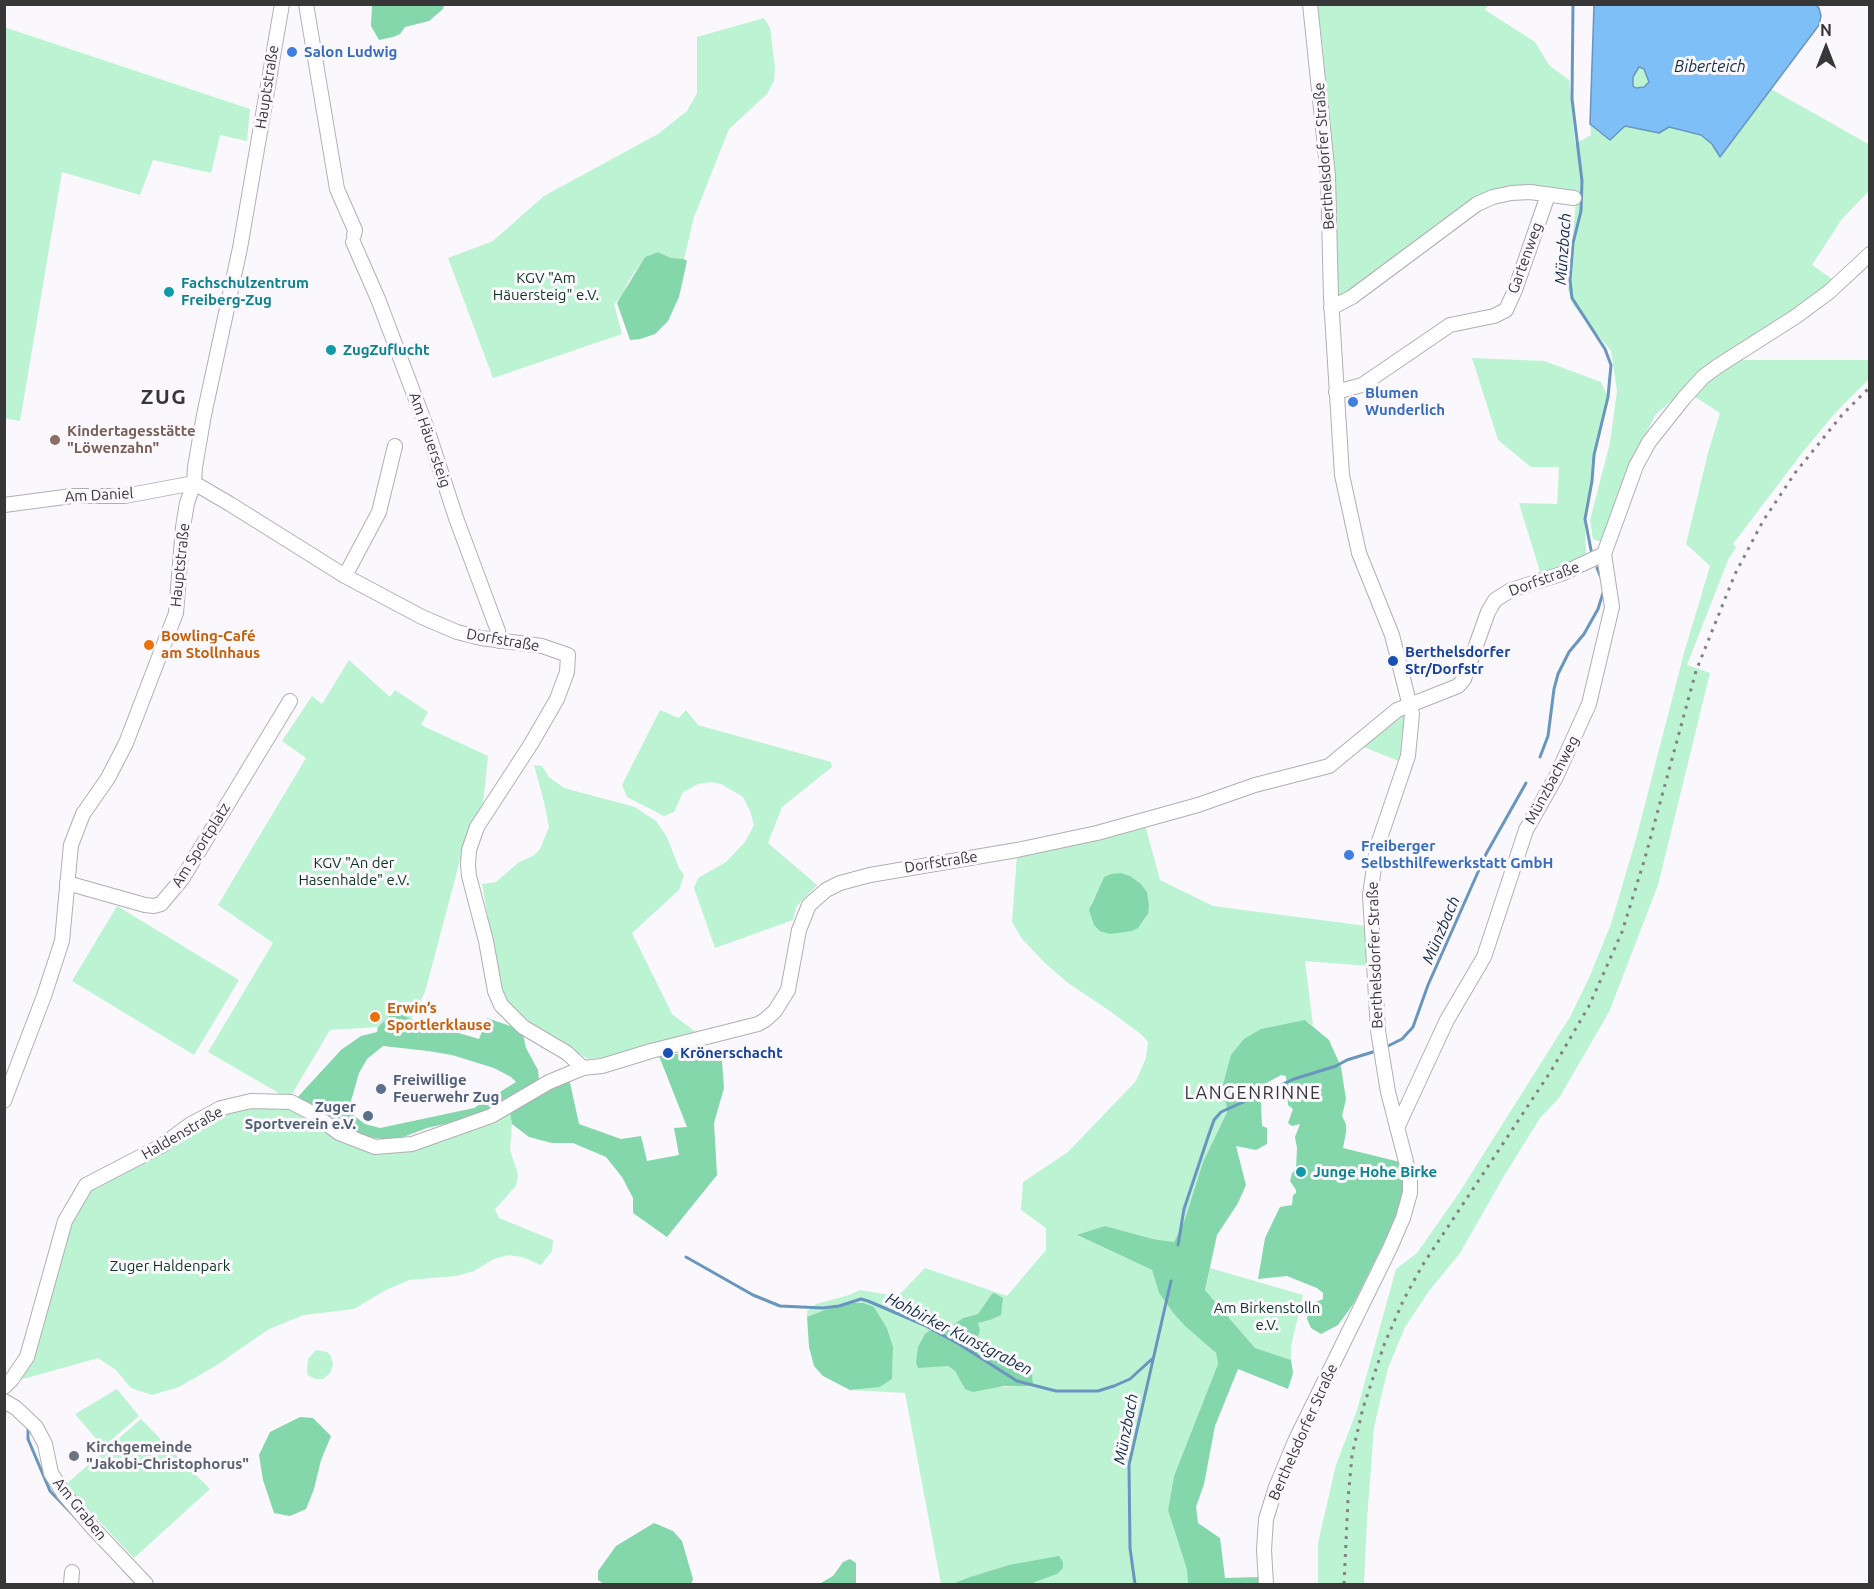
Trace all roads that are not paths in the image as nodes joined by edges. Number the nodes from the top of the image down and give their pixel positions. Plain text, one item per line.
1 (282, 4) edge
2 (306, 4) edge
3 (1310, 4) edge
4 (1548, 195) junction
5 (1574, 198) dead end
6 (1869, 254) edge
7 (1331, 308) junction
8 (1336, 392) junction
9 (395, 446) dead end
10 (194, 483) junction
11 (4, 505) edge
12 (1596, 559) junction
13 (345, 576) junction
14 (499, 641) junction
15 (290, 701) dead end
16 (1410, 704) junction
17 (67, 882) junction
18 (583, 1068) junction
19 (4, 1101) edge
20 (1397, 1128) junction
21 (4, 1387) edge
22 (4, 1401) edge
23 (146, 1584) edge
24 (1266, 1584) edge

1 - 10 street, Hauptstraße
2 - 14 street, Am Häuersteig
3 - 7 street, Berthelsdorfer Straße
4 - 5 street
4 - 7 street
4 - 8 street, Gartenweg
6 - 12 street
7 - 8 street, Berthelsdorfer Straße
8 - 16 street, Berthelsdorfer Straße
9 - 13 street
10 - 11 street, Am Daniel
10 - 13 street, Dorfstraße
10 - 17 street, Hauptstraße
12 - 16 street, Dorfstraße
12 - 20 street, Münzbachweg
13 - 14 street, Dorfstraße
14 - 18 street, Dorfstraße
15 - 17 street, Am Sportplatz
16 - 18 street, Dorfstraße
16 - 20 street, Berthelsdorfer Straße
17 - 19 street, Hauptstraße
18 - 21 street, Haldenstraße
20 - 24 street, Berthelsdorfer Straße
22 - 23 street, Am Graben

